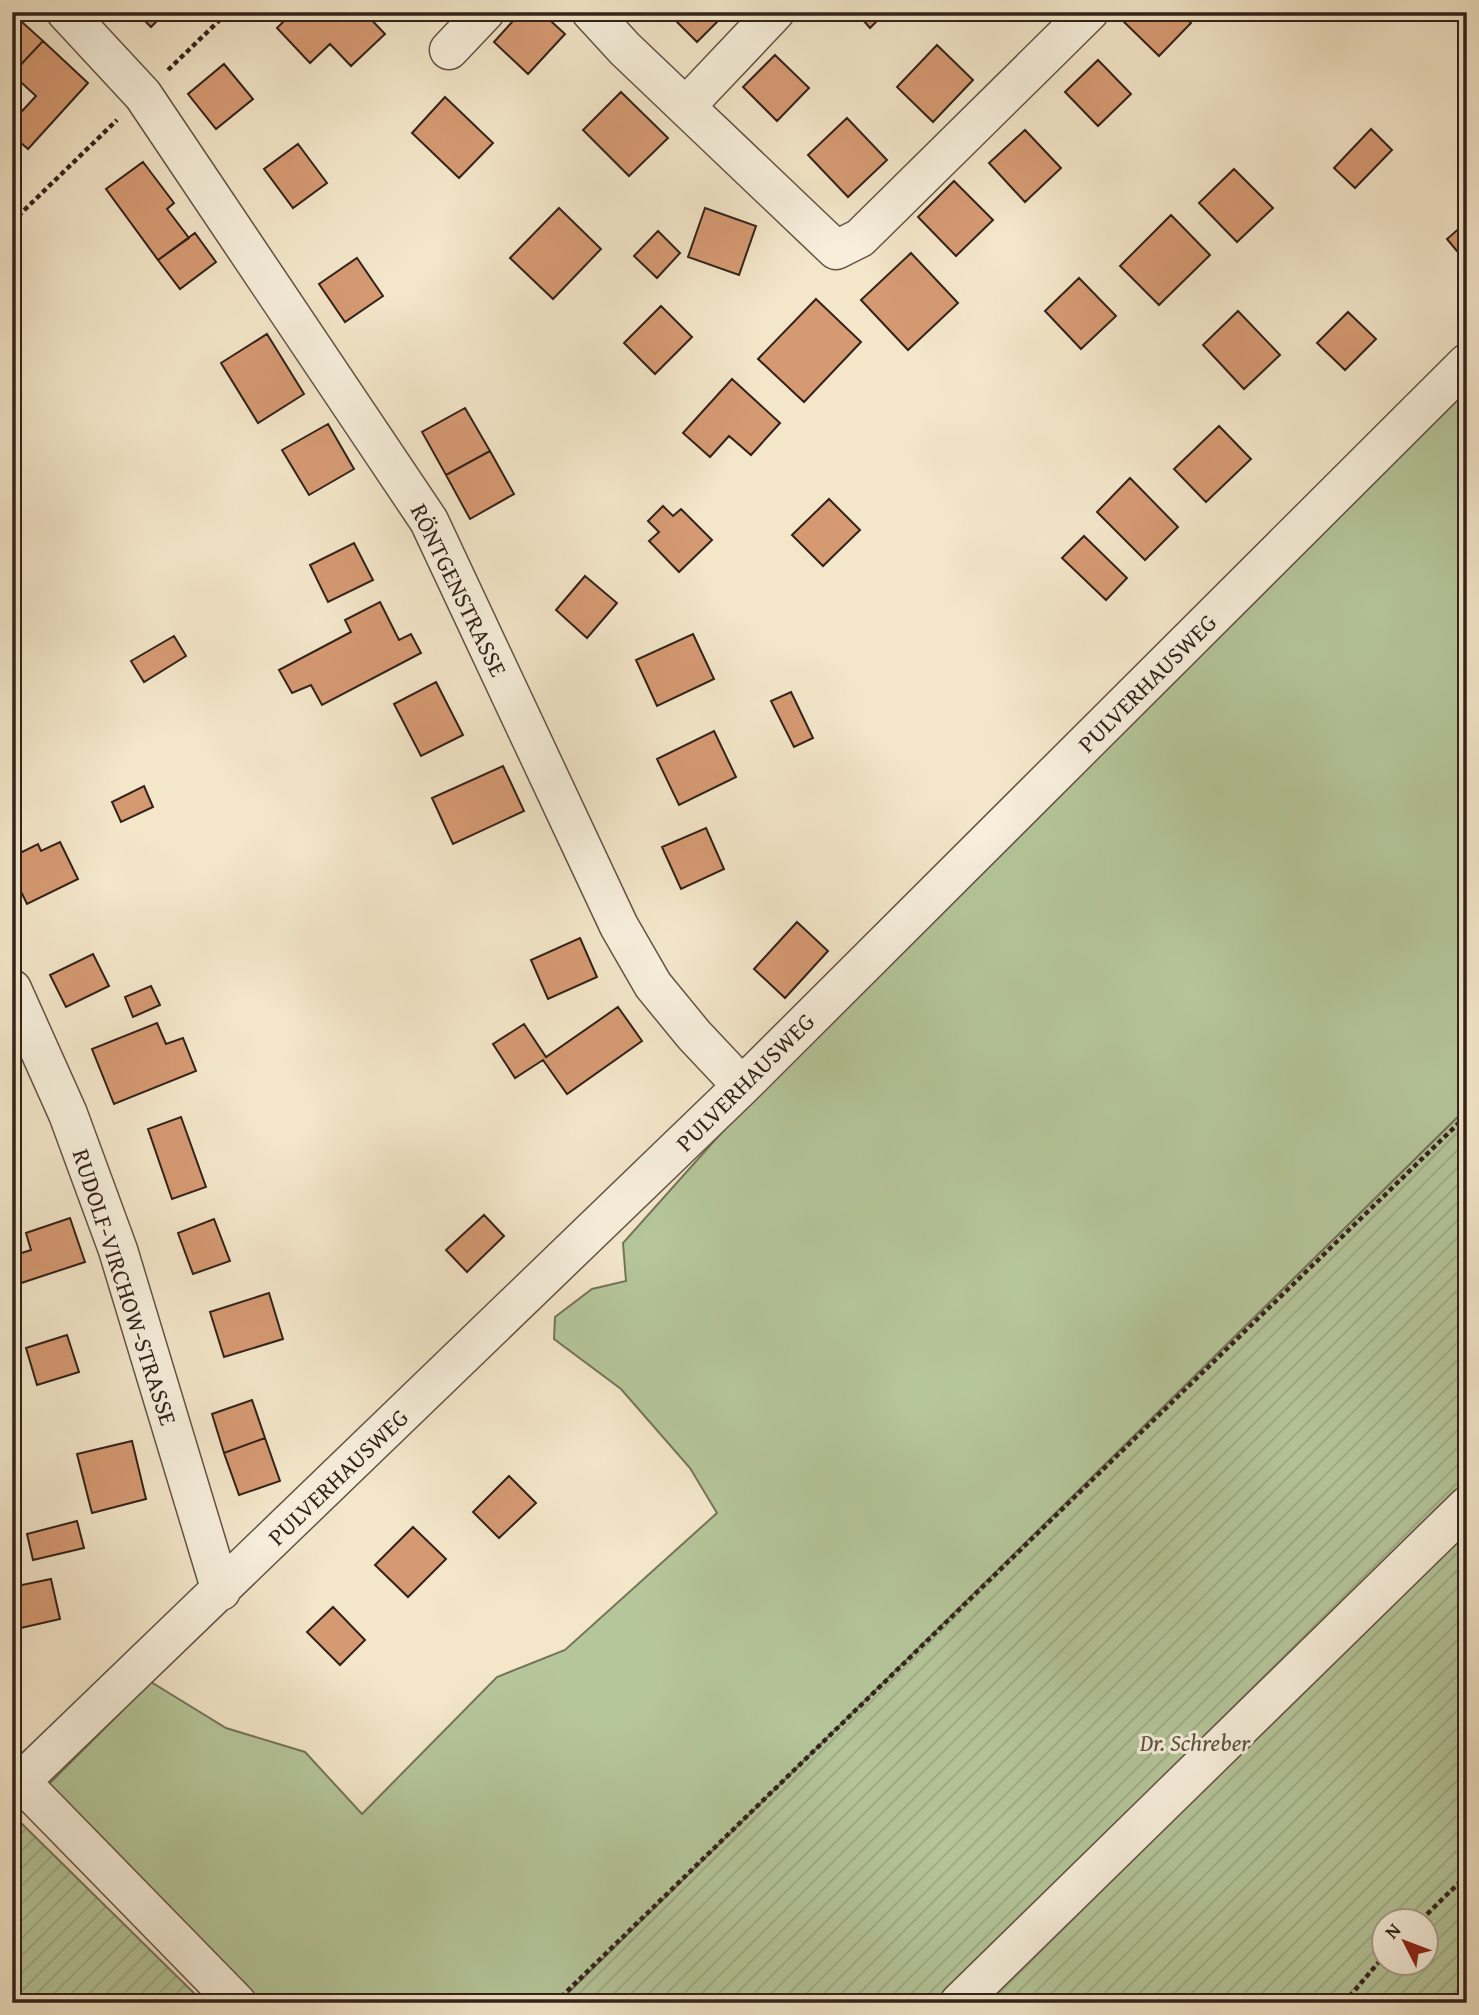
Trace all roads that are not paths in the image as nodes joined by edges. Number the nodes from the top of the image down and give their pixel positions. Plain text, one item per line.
1 (66, 12) edge
2 (485, 12) edge
3 (591, 12) edge
4 (775, 12) edge
5 (1089, 12) edge
6 (449, 50) dead end
7 (686, 106) junction
8 (1467, 363) edge
9 (12, 989) edge
10 (742, 1086) junction
11 (1467, 1506) edge
12 (221, 1591) junction
13 (17, 1786) edge
14 (237, 2003) edge
15 (959, 2003) edge

1 - 10 street, RÖNTGENSTRASSE
2 - 6 street
3 - 7 street
4 - 7 street
5 - 7 street
8 - 10 street, PULVERHAUSWEG
9 - 12 street, RUDOLF-VIRCHOW-STRASSE
10 - 12 street, PULVERHAUSWEG
11 - 15 street
12 - 13 street, PULVERHAUSWEG
13 - 14 street

